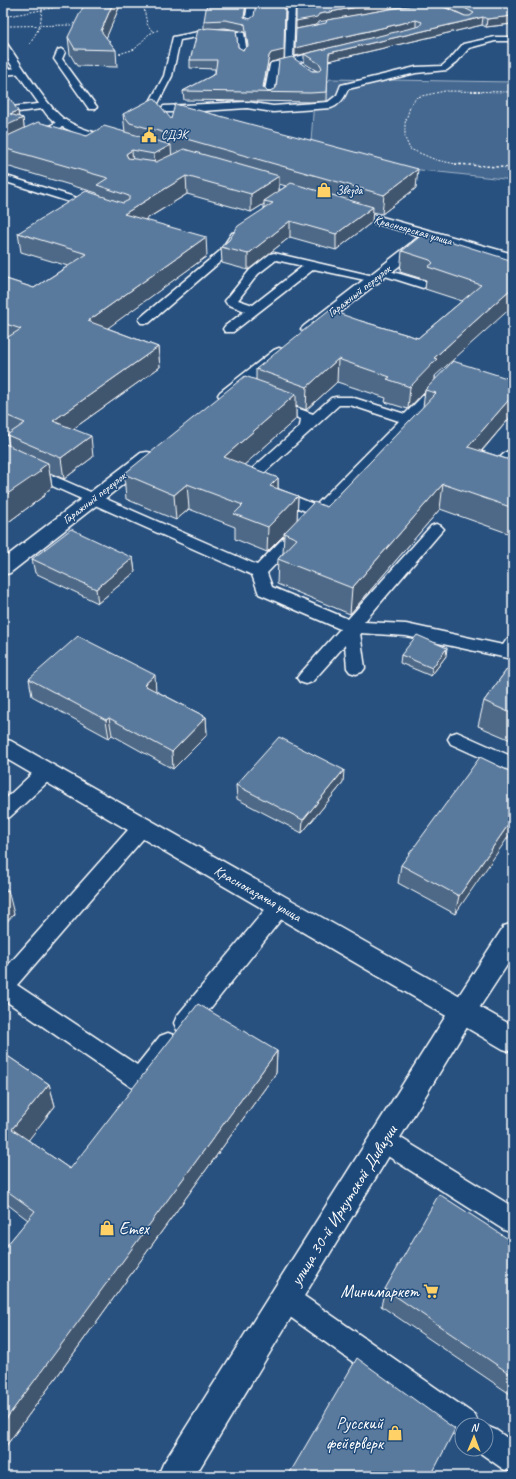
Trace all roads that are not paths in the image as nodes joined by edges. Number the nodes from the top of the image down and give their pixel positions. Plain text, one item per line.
1 (252, 3) edge
2 (290, 3) edge
3 (248, 24) edge
4 (513, 39) edge
5 (3, 46) edge
6 (339, 49) edge
7 (61, 52) dead end
8 (243, 54) edge
9 (291, 61) junction
10 (304, 67) edge
11 (21, 71) junction
12 (3, 72) edge
13 (270, 96) edge
14 (46, 106) junction
15 (92, 107) dead end
16 (152, 107) edge
17 (164, 109) edge
18 (3, 111) edge
19 (62, 123) junction
20 (133, 147) edge
21 (3, 152) edge
22 (3, 178) edge
23 (331, 206) edge
24 (103, 210) edge
25 (432, 234) junction
26 (218, 240) dead end
27 (513, 258) edge
28 (312, 265) junction
29 (379, 275) junction
30 (423, 284) dead end
31 (254, 310) junction
32 (145, 320) dead end
33 (229, 330) dead end
34 (449, 377) edge
35 (260, 399) edge
36 (215, 404) edge
37 (407, 420) junction
38 (307, 427) junction
39 (160, 446) edge
40 (513, 453) edge
41 (3, 459) edge
42 (499, 467) edge
43 (94, 498) junction
44 (318, 511) junction
45 (436, 529) dead end
46 (3, 569) edge
47 (259, 572) junction
48 (351, 627) junction
49 (513, 643) edge
50 (356, 668) dead end
51 (306, 678) dead end
52 (457, 739) dead end
53 (3, 747) edge
54 (513, 765) edge
55 (46, 772) junction
56 (3, 812) edge
57 (142, 827) junction
58 (280, 906) junction
59 (513, 934) edge
60 (3, 986) edge
61 (463, 1011) junction
62 (513, 1040) edge
63 (383, 1140) junction
64 (513, 1221) edge
65 (285, 1298) junction
66 (454, 1417) edge
67 (494, 1446) edge
68 (513, 1459) edge
69 (175, 1476) edge

1 - 3 lane
2 - 9 lane
4 - 17 lane
5 - 11 street
6 - 9 lane
7 - 15 lane
8 - 16 lane
9 - 10 lane
9 - 13 lane
11 - 12 lane
11 - 14 street
14 - 18 lane
14 - 19 street
19 - 20 street
19 - 21 street
22 - 24 lane
23 - 25 street, Красноярская улица
25 - 27 street, Красноярская улица
25 - 29 street, Гаражный переулок
26 - 32 lane
28 - 29 lane
28 - 31 lane
28 - 31 lane
29 - 30 lane
29 - 36 street, Гаражный переулок
31 - 33 lane
34 - 37 lane
35 - 38 lane
37 - 38 lane
37 - 44 lane
38 - 44 lane
39 - 43 street, Гаражный переулок
40 - 42 lane
41 - 43 lane
43 - 46 street, Гаражный переулок
43 - 47 lane
44 - 47 lane
45 - 48 lane
47 - 48 lane
48 - 49 lane
48 - 50 lane
48 - 51 lane
52 - 54 lane
53 - 55 street, Красноказачья улица
55 - 56 lane
55 - 57 street, Красноказачья улица
57 - 58 street, Красноказачья улица
57 - 60 lane
58 - 60 lane
58 - 61 street, Красноказачья улица
59 - 61 street, улица 30-й Иркутской Дивизии
61 - 62 street, Красноказачья улица
61 - 63 street, улица 30-й Иркутской Дивизии
63 - 64 lane
63 - 65 street, улица 30-й Иркутской Дивизии
65 - 66 lane
65 - 69 street, улица 30-й Иркутской Дивизии
67 - 68 lane

